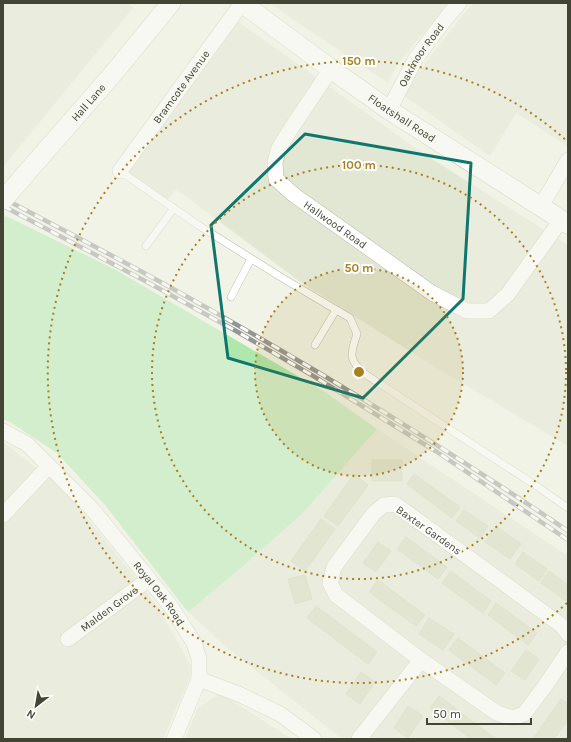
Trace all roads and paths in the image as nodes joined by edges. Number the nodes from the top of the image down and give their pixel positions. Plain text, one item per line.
1 (242, 3) edge
2 (459, 3) edge
3 (167, 4) edge
4 (331, 70) junction
5 (388, 110) junction
6 (568, 160) edge
7 (120, 170) joint
8 (3, 200) edge
9 (174, 208) junction
10 (540, 208) junction
11 (564, 222) edge
12 (146, 246) dead end
13 (251, 259) junction
14 (231, 297) dead end
15 (336, 310) junction
16 (315, 345) dead end
17 (3, 430) edge
18 (49, 466) junction
19 (568, 508) edge
20 (3, 516) edge
21 (149, 579) junction
22 (568, 634) edge
23 (68, 639) dead end
24 (568, 652) edge
25 (421, 660) junction
26 (199, 679) junction
27 (174, 739) edge
28 (314, 739) edge
29 (359, 739) edge

1 - 4 street, Floatshall Road
1 - 7 street, Bramcote Avenue
2 - 5 street, Oakmoor Road
3 - 8 street, Hall Lane, bridge
4 - 5 street, Floatshall Road
4 - 11 street, Hallwood Road
5 - 10 street, Floatshall Road
6 - 10 street
7 - 9 lane
9 - 12 lane
9 - 13 lane
10 - 11 street, Floatshall Road
13 - 14 lane
13 - 15 lane
15 - 16 lane
15 - 19 lane
17 - 18 street, Royal Oak Road
18 - 20 street
18 - 21 street, Royal Oak Road
21 - 23 street, Malden Grove
21 - 26 street, Royal Oak Road
22 - 25 street, Baxter Gardens
24 - 25 street, Baxter Gardens
25 - 29 street
26 - 27 street
26 - 28 street

